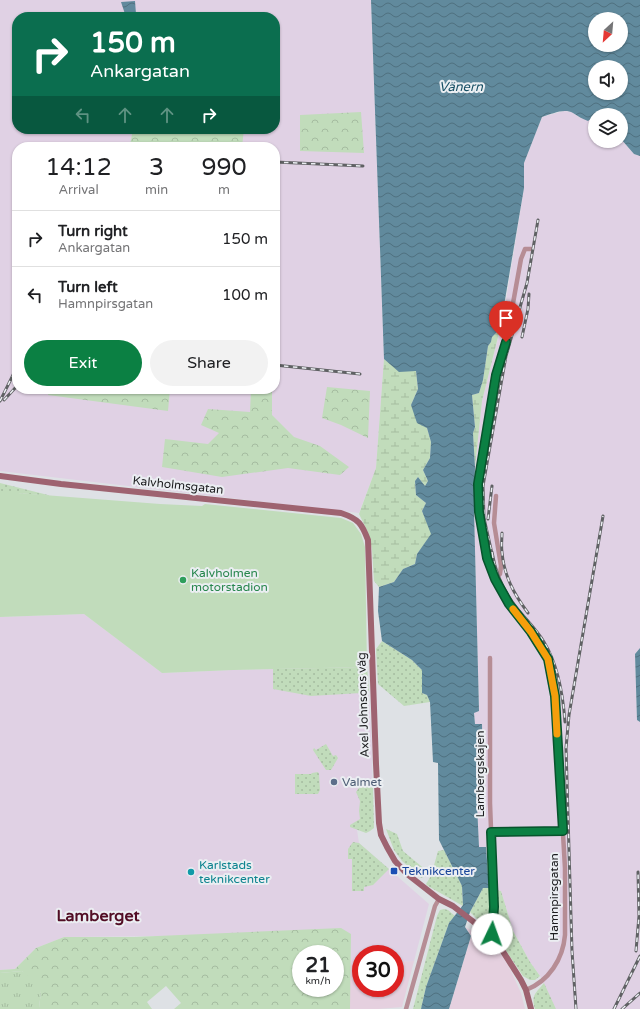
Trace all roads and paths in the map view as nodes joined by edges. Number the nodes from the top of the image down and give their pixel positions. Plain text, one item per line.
1 (531, 249) dead end
2 (0, 476) edge
3 (496, 496) dead end
4 (352, 517) joint
5 (495, 579) junction
6 (490, 658) dead end
7 (563, 831) junction
8 (491, 832) junction
9 (439, 899) junction
10 (490, 937) junction
11 (526, 990) junction
12 (406, 1009) edge
13 (531, 1009) edge

1 - 5 street, Hamnpirsgatan
2 - 4 street, Kalvholmsgatan
3 - 5 street
4 - 9 street, Axel Johnsons väg
5 - 7 street, Hamnpirsgatan
6 - 8 street, Lambergskajen
7 - 8 street
7 - 11 street, Hamnpirsgatan
8 - 10 street, Lambergskajen
9 - 10 street, Axel Johnsons väg
9 - 12 street
10 - 11 street, Axel Johnsons väg
11 - 13 street, Axel Johnsons väg

